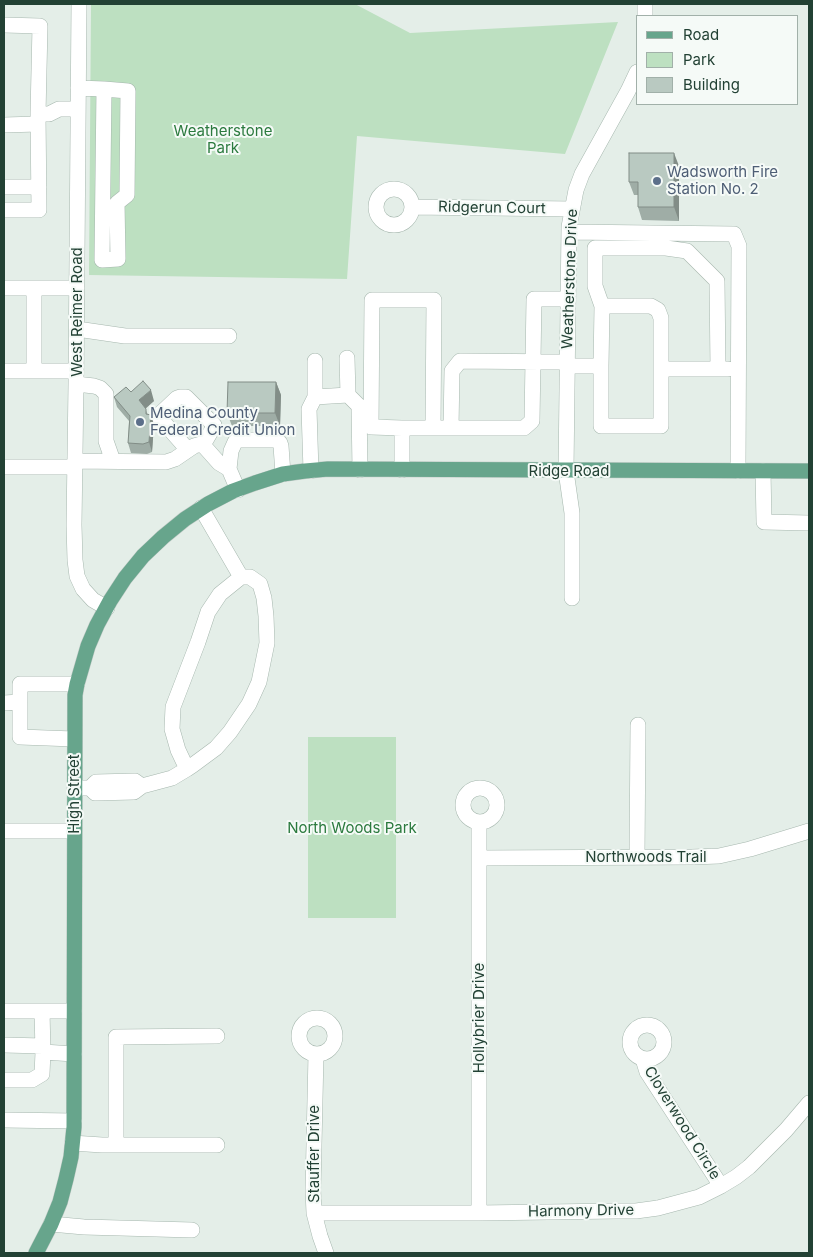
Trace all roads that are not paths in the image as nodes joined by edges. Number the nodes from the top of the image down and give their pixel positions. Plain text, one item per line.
1 (79, 4) edge
2 (4, 24) edge
3 (636, 74) edge
4 (78, 88) junction
5 (104, 89) junction
6 (78, 110) junction
7 (38, 114) junction
8 (4, 125) edge
9 (4, 187) edge
10 (39, 187) junction
11 (412, 207) dead end
12 (572, 209) junction
13 (4, 210) edge
14 (569, 232) junction
15 (4, 288) edge
16 (34, 288) junction
17 (77, 288) junction
18 (568, 299) junction
19 (602, 306) junction
20 (76, 329) junction
21 (228, 336) dead end
22 (347, 358) dead end
23 (314, 361) dead end
24 (533, 362) junction
25 (568, 364) junction
26 (601, 366) junction
27 (661, 369) junction
28 (718, 369) junction
29 (738, 369) junction
30 (4, 371) edge
31 (34, 371) junction
32 (76, 378) junction
33 (348, 395) junction
34 (315, 397) junction
35 (402, 428) junction
36 (433, 428) junction
37 (451, 428) junction
38 (203, 445) junction
39 (188, 450) junction
40 (113, 461) junction
41 (75, 464) junction
42 (4, 467) edge
43 (229, 469) junction
44 (328, 469) joint
45 (360, 470) junction
46 (402, 470) junction
47 (311, 471) junction
48 (566, 471) junction
49 (738, 471) junction
50 (763, 471) junction
51 (809, 471) edge
52 (283, 474) junction
53 (238, 490) junction
54 (201, 508) junction
55 (809, 522) edge
56 (241, 578) junction
57 (572, 598) dead end
58 (106, 608) junction
59 (77, 684) junction
60 (20, 702) junction
61 (4, 703) edge
62 (638, 725) dead end
63 (74, 739) junction
64 (187, 769) junction
65 (74, 788) junction
66 (479, 822) dead end
67 (4, 831) edge
68 (74, 831) junction
69 (809, 831) edge
70 (637, 857) junction
71 (479, 858) junction
72 (4, 1011) edge
73 (42, 1011) junction
74 (74, 1011) junction
75 (217, 1036) dead end
76 (4, 1045) edge
77 (43, 1049) junction
78 (74, 1054) junction
79 (316, 1054) dead end
80 (643, 1059) dead end
81 (4, 1080) edge
82 (809, 1103) edge
83 (4, 1120) edge
84 (74, 1122) junction
85 (72, 1143) junction
86 (116, 1145) junction
87 (217, 1145) dead end
88 (721, 1186) junction
89 (314, 1213) junction
90 (479, 1213) junction
91 (51, 1224) junction
92 (192, 1230) dead end
93 (36, 1253) edge
94 (326, 1253) edge

1 - 4 street, West Reimer Road
2 - 7 street
3 - 12 street, Weatherstone Drive
4 - 5 street
4 - 6 street, West Reimer Road
5 - 5 street
6 - 7 street
6 - 17 street, West Reimer Road
7 - 8 street
7 - 10 street
9 - 10 street
10 - 13 street
11 - 12 street, Ridgerun Court
12 - 14 street, Weatherstone Drive
14 - 18 street, Weatherstone Drive
14 - 29 street
15 - 16 street
16 - 17 street
16 - 31 street
17 - 20 street, West Reimer Road
18 - 24 street
18 - 25 street, Weatherstone Drive
19 - 26 street
19 - 27 street
19 - 28 street
20 - 21 street
20 - 32 street, West Reimer Road
22 - 33 street
23 - 34 street
24 - 25 street
24 - 37 street
24 - 37 street
25 - 26 street
25 - 48 street, Weatherstone Drive
26 - 27 street
27 - 28 street
28 - 29 street
29 - 49 street
30 - 31 street
31 - 32 street
32 - 40 street
32 - 41 street, West Reimer Road
33 - 34 street
33 - 45 street
34 - 47 street
35 - 36 street
35 - 36 street
35 - 46 street
36 - 37 street
38 - 39 street
38 - 39 street
38 - 43 street
39 - 40 street
40 - 41 street
41 - 42 street
41 - 58 street, West Reimer Road
43 - 52 street
43 - 53 street
44 - 45 main road, Ridge Road
44 - 47 main road, High Street
45 - 46 main road, Ridge Road
46 - 48 main road, Ridge Road
47 - 52 main road, High Street
48 - 49 main road, Ridge Road
48 - 57 street, Weatherstone Drive
49 - 50 main road, Ridge Road
50 - 51 main road, Ridge Road
50 - 55 street
52 - 53 main road, High Street
53 - 54 main road, High Street
54 - 56 street
54 - 58 main road, High Street
56 - 64 street
56 - 64 street
58 - 59 main road, High Street
59 - 60 street
59 - 63 main road, High Street
60 - 61 street
60 - 63 street
62 - 70 street
63 - 65 main road, High Street
64 - 65 street
65 - 68 main road, High Street
66 - 71 street, Hollybrier Drive
67 - 68 street
68 - 74 main road, High Street
69 - 70 street, Northwoods Trail
70 - 71 street, Northwoods Trail
71 - 90 street, Hollybrier Drive
72 - 73 street
73 - 74 street
73 - 77 street
74 - 78 main road, High Street
75 - 86 street
76 - 77 street
77 - 78 street
77 - 81 street
78 - 84 main road, High Street
79 - 89 street, Stauffer Drive
80 - 88 street, Cloverwood Circle
82 - 88 street, Harmony Drive
83 - 84 street
84 - 85 main road, High Street
85 - 86 street
85 - 91 main road, High Street
86 - 87 street
88 - 90 street, Harmony Drive
89 - 90 street, Harmony Drive
89 - 94 street, Stauffer Drive
91 - 92 street
91 - 93 main road, High Street

